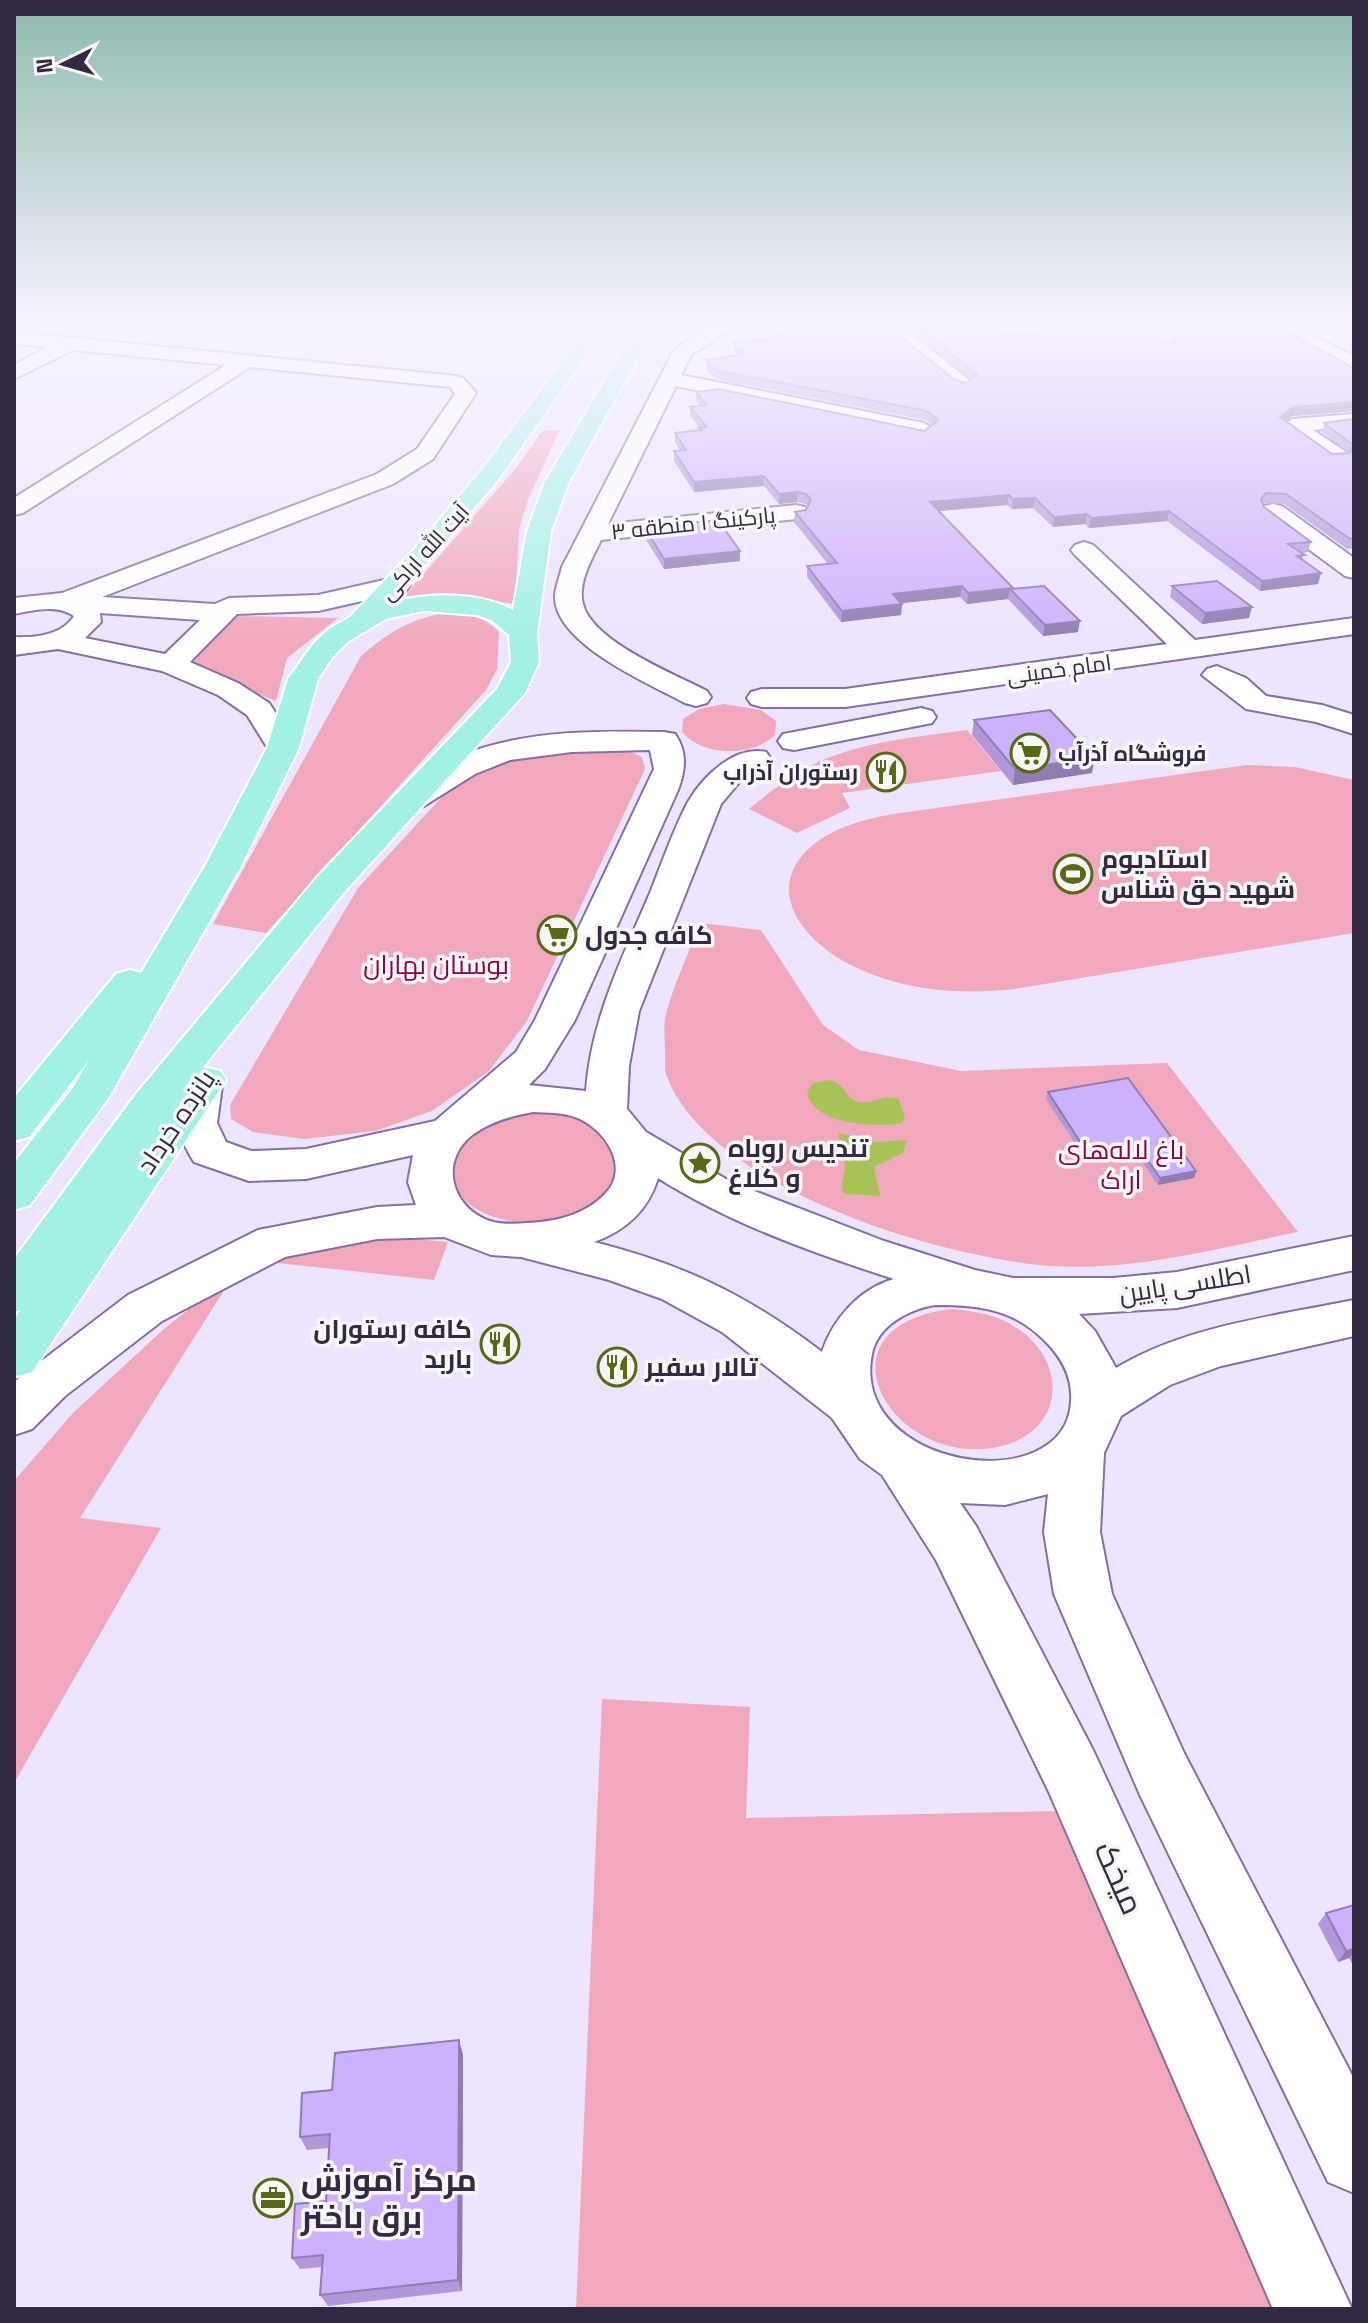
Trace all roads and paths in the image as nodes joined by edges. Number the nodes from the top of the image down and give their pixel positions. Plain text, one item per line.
1 (135, 431) edge
2 (440, 431) edge
3 (524, 431) edge
4 (585, 431) edge
5 (645, 431) edge
6 (1300, 431) edge
7 (1337, 456) edge
8 (14, 508) edge
9 (1273, 511) edge
10 (796, 512) edge
11 (591, 533) junction
12 (1084, 550) dead end
13 (1354, 570) edge
14 (397, 585) junction
15 (64, 602) junction
16 (14, 606) edge
17 (222, 613) junction
18 (358, 623) junction
19 (1354, 626) edge
20 (523, 633) junction
21 (56, 640) junction
22 (14, 646) edge
23 (1354, 654) edge
24 (171, 664) junction
25 (1189, 665) junction
26 (1217, 675) junction
27 (696, 697) junction
28 (762, 698) junction
29 (947, 714) dead end
30 (1354, 725) edge
31 (794, 741) junction
32 (283, 748) junction
33 (686, 752) junction
34 (755, 759) junction
35 (412, 799) junction
36 (222, 868) junction
37 (332, 883) junction
38 (201, 1086) junction
39 (460, 1124) junction
40 (14, 1127) edge
41 (619, 1129) junction
42 (14, 1194) edge
43 (454, 1220) junction
44 (516, 1242) junction
45 (1354, 1253) edge
46 (994, 1292) junction
47 (14, 1294) edge
48 (1354, 1318) edge
49 (14, 1358) edge
50 (850, 1403) junction
51 (14, 1414) edge
52 (1088, 1427) junction
53 (901, 1460) junction
54 (1354, 2156) edge
55 (1313, 2309) edge

1 - 8 street
2 - 15 street
3 - 14 main road, آیت الله اراکی
4 - 20 main road
5 - 11 street
6 - 7 street
9 - 13 street
10 - 11 street, پارکینگ ۱ منطقه ۳
11 - 27 street
12 - 25 street
14 - 17 street
14 - 18 main road, آیت الله اراکی
15 - 16 street
15 - 17 street
15 - 21 street
17 - 24 street
18 - 20 main road
18 - 32 main road
19 - 25 street, امام خمینی
20 - 35 main road, پانزده خرداد
21 - 22 street
21 - 24 street
23 - 26 street, امام خمینی
24 - 32 street
25 - 26 street, امام خمینی
25 - 28 street, امام خمینی
26 - 30 street
27 - 28 street, امام خمینی
27 - 33 street
28 - 31 street
29 - 31 street
31 - 34 street
32 - 36 main road
33 - 34 street
33 - 35 street
33 - 39 street
34 - 41 street
35 - 37 main road, پانزده خرداد
36 - 40 main road
36 - 42 main road
37 - 38 main road, پانزده خرداد
37 - 47 main road, پانزده خرداد
38 - 39 street
38 - 49 main road, پانزده خرداد
39 - 41 street
39 - 43 street
41 - 44 street
41 - 46 street
43 - 44 street
43 - 51 street
44 - 50 street
45 - 46 street, اطلسی پایین
46 - 50 street
46 - 52 street
48 - 52 street
50 - 53 street
52 - 53 street
52 - 54 street
53 - 55 street, میخک

